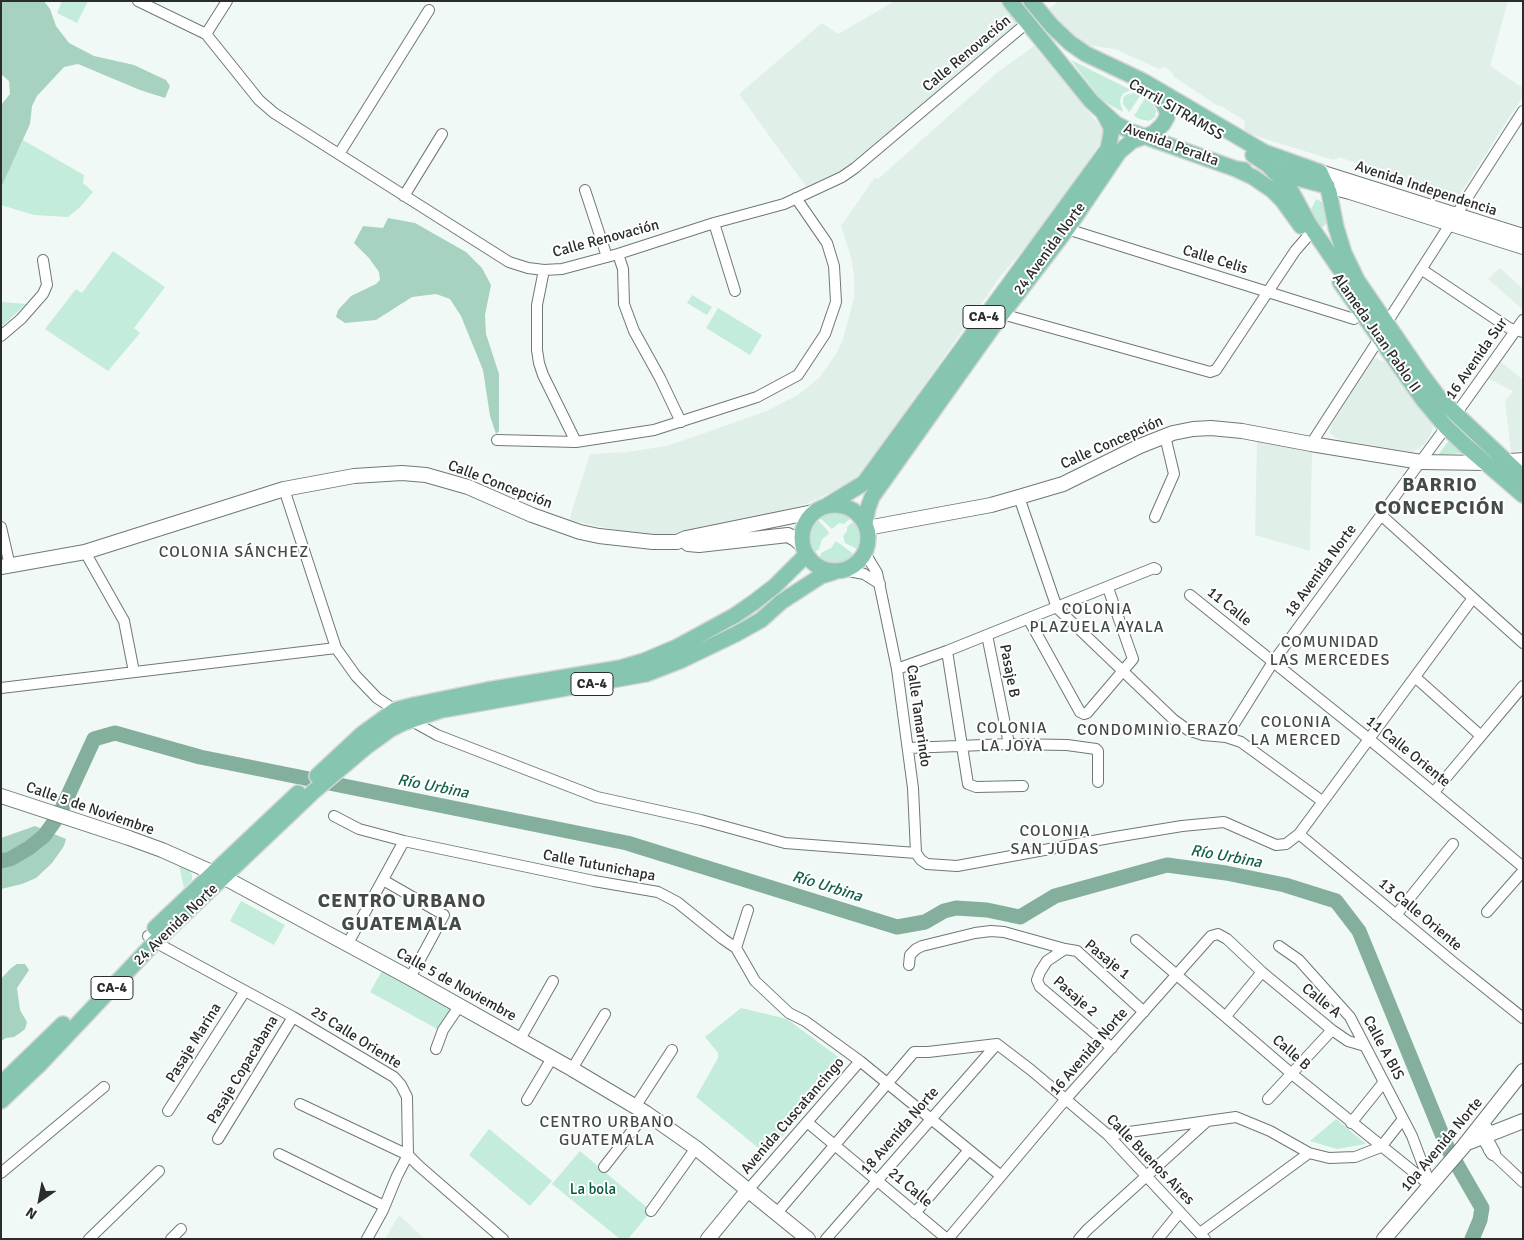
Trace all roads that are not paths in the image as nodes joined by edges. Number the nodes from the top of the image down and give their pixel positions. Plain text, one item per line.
1 (138, 1) edge
2 (227, 1) edge
3 (1010, 1) edge
4 (1019, 1) edge
5 (1031, 1) edge
6 (429, 10) dead end
7 (1030, 19) junction
8 (206, 34) junction
9 (1160, 95) junction
10 (1523, 111) edge
11 (1104, 114) junction
12 (442, 134) dead end
13 (1150, 135) junction
14 (339, 154) junction
15 (1236, 169) junction
16 (1255, 171) junction
17 (1275, 172) junction
18 (1320, 172) junction
19 (1327, 186) junction
20 (585, 190) dead end
21 (404, 196) junction
22 (796, 198) junction
23 (1305, 217) junction
24 (1453, 220) junction
25 (714, 223) junction
26 (1067, 229) junction
27 (1308, 236) junction
28 (1523, 236) edge
29 (1523, 247) edge
30 (618, 254) junction
31 (607, 257) junction
32 (43, 260) dead end
33 (1421, 269) junction
34 (544, 270) junction
35 (735, 291) dead end
36 (1268, 293) junction
37 (1002, 314) junction
38 (1354, 319) dead end
39 (1523, 320) edge
40 (1386, 324) junction
41 (1519, 331) edge
42 (1, 336) edge
43 (1379, 339) junction
44 (1456, 414) junction
45 (681, 422) junction
46 (1446, 427) junction
47 (1165, 436) junction
48 (497, 440) dead end
49 (576, 442) junction
50 (1311, 444) junction
51 (1523, 460) edge
52 (1420, 462) junction
53 (1497, 462) junction
54 (1523, 477) edge
55 (1523, 483) edge
56 (284, 489) junction
57 (1523, 495) edge
58 (1019, 497) junction
59 (828, 505) junction
60 (814, 512) junction
61 (1381, 515) junction
62 (1155, 517) dead end
63 (866, 526) junction
64 (1, 528) edge
65 (677, 542) junction
66 (804, 550) junction
67 (85, 552) junction
68 (865, 553) junction
69 (6, 567) edge
70 (1156, 569) dead end
71 (839, 571) junction
72 (880, 584) junction
73 (1108, 588) junction
74 (1190, 595) dead end
75 (1473, 598) junction
76 (1057, 608) junction
77 (1029, 620) junction
78 (987, 635) junction
79 (1523, 643) edge
80 (336, 648) junction
81 (947, 652) junction
82 (1273, 662) junction
83 (897, 669) junction
84 (134, 672) junction
85 (1123, 672) junction
86 (1415, 678) junction
87 (1523, 686) edge
88 (1, 688) edge
89 (395, 710) junction
90 (437, 712) junction
91 (412, 721) junction
92 (436, 735) junction
93 (1481, 736) junction
94 (1226, 737) junction
95 (1369, 739) junction
96 (1009, 744) junction
97 (963, 745) junction
98 (908, 748) junction
99 (336, 766) junction
100 (1098, 782) dead end
101 (1023, 786) dead end
102 (1434, 792) junction
103 (1, 796) edge
104 (1322, 801) junction
105 (334, 816) dead end
106 (1299, 834) junction
107 (404, 842) junction
108 (1453, 844) dead end
109 (916, 854) junction
110 (1523, 869) edge
111 (219, 875) junction
112 (383, 880) junction
113 (748, 910) dead end
114 (1487, 912) dead end
115 (1396, 915) junction
116 (151, 939) junction
117 (1136, 940) dead end
118 (347, 945) junction
119 (1279, 946) dead end
120 (736, 948) junction
121 (1065, 949) junction
122 (1047, 961) joint
123 (909, 965) dead end
124 (1262, 972) junction
125 (1176, 974) junction
126 (410, 978) junction
127 (553, 981) dead end
128 (245, 991) junction
129 (460, 1005) junction
130 (1144, 1012) junction
131 (605, 1014) dead end
132 (1226, 1016) junction
133 (293, 1017) junction
134 (1523, 1018) edge
135 (1332, 1030) junction
136 (520, 1039) junction
137 (997, 1044) junction
138 (1365, 1046) junction
139 (1112, 1048) junction
140 (436, 1049) dead end
141 (672, 1050) dead end
142 (552, 1058) junction
143 (860, 1061) junction
144 (572, 1069) junction
145 (1523, 1071) edge
146 (1292, 1074) junction
147 (1384, 1082) junction
148 (887, 1083) junction
149 (1, 1084) edge
150 (104, 1086) dead end
151 (1503, 1096) junction
152 (1268, 1099) dead end
153 (528, 1100) dead end
154 (1066, 1100) junction
155 (1, 1101) edge
156 (300, 1104) dead end
157 (640, 1110) junction
158 (168, 1111) dead end
159 (1490, 1113) junction
160 (931, 1119) junction
161 (1403, 1119) junction
162 (807, 1122) junction
163 (1206, 1122) junction
164 (1351, 1123) junction
165 (1515, 1123) edge
166 (1486, 1135) junction
167 (1108, 1136) junction
168 (218, 1140) dead end
169 (1467, 1143) junction
170 (835, 1145) junction
171 (1381, 1147) junction
172 (696, 1148) junction
173 (969, 1150) junction
174 (1309, 1153) junction
175 (1493, 1153) junction
176 (279, 1154) dead end
177 (408, 1155) junction
178 (1504, 1164) junction
179 (604, 1167) dead end
180 (159, 1171) dead end
181 (1, 1173) edge
182 (1001, 1176) junction
183 (1146, 1176) junction
184 (877, 1181) junction
185 (1523, 1182) edge
186 (1430, 1185) junction
187 (748, 1190) junction
188 (384, 1206) junction
189 (651, 1210) dead end
190 (915, 1212) junction
191 (1180, 1212) junction
192 (776, 1214) junction
193 (181, 1229) dead end
194 (92, 1235) edge
195 (1203, 1236) edge
196 (104, 1239) edge
197 (171, 1239) edge
198 (367, 1239) edge
199 (503, 1239) edge
200 (708, 1239) edge
201 (808, 1239) edge
202 (826, 1239) edge
203 (947, 1239) edge
204 (1079, 1239) edge
205 (1158, 1239) edge
206 (1384, 1239) edge

1 - 8 street
2 - 8 street
3 - 7 main road, Avenida Peralta
4 - 7 main road, Carril SITRAMSS
5 - 9 main road
6 - 14 street
7 - 9 main road, Carril SITRAMSS
7 - 11 main road, Avenida Peralta
7 - 13 main road, Carril SITRAMSS
7 - 22 street, Calle Renovación
8 - 14 street, Calle Renovación
9 - 13 main road
9 - 17 main road, Carril SITRAMSS
9 - 18 main road
10 - 24 street
11 - 13 main road, Avenida Peralta
11 - 59 main road, 24 Avenida Norte / CA-4
12 - 21 street
13 - 15 main road, Avenida Peralta
13 - 16 main road, Carril SITRAMSS
13 - 26 main road, 24 Avenida Norte / CA-4
14 - 21 street, Calle Renovación
15 - 16 main road, Avenida Peralta
15 - 27 main road, Alameda Juan Pablo II
16 - 17 main road, Avenida Peralta
16 - 23 main road, Carril SITRAMSS
17 - 19 main road, Avenida Peralta
17 - 23 main road, Carril SITRAMSS
18 - 19 main road, Alameda Juan Pablo II
18 - 24 street, Avenida Independencia
19 - 24 street, Avenida Independencia
19 - 40 main road, Alameda Juan Pablo II
20 - 31 street
21 - 34 street, Calle Renovación
22 - 25 street, Calle Renovación
22 - 45 street
23 - 53 main road, Carril SITRAMSS
24 - 28 street, Avenida Independencia
24 - 29 street, Avenida Independencia
24 - 33 street
25 - 30 street, Calle Renovación
25 - 35 street
26 - 36 street, Calle Celis
26 - 37 main road, 24 Avenida Norte / CA-4
27 - 36 street
27 - 43 main road, Alameda Juan Pablo II
30 - 31 street, Calle Renovación
30 - 45 street
31 - 34 street, Calle Renovación
32 - 42 street
33 - 40 street
33 - 41 street
34 - 49 street
36 - 37 street
36 - 38 street, Calle Celis
37 - 63 main road, 24 Avenida Norte / CA-4
39 - 41 street, 16 Avenida Sur
40 - 44 main road, Alameda Juan Pablo II
41 - 44 street, 16 Avenida Sur
43 - 46 main road, Alameda Juan Pablo II
43 - 50 street
44 - 53 main road, Alameda Juan Pablo II
45 - 49 street
46 - 52 street, 18 Avenida Norte
46 - 53 main road, Alameda Juan Pablo II
47 - 50 street, Calle Concepción
47 - 58 street, Calle Concepción
47 - 62 street
48 - 49 street
50 - 52 street, Calle Concepción
51 - 53 street, Calle Concepción
52 - 53 street, Calle Concepción
52 - 61 street, 18 Avenida Norte
53 - 54 main road, Alameda Juan Pablo II
53 - 55 main road, Carril SITRAMSS
53 - 57 main road, Alameda Juan Pablo II
56 - 65 street, Calle Concepción
56 - 67 street, Calle Concepción
56 - 80 street
58 - 63 street, Calle Concepción
58 - 76 street
59 - 60 main road, CA-4
59 - 63 main road
60 - 65 street, Calle Concepción
60 - 66 main road
61 - 75 street
61 - 82 street, 18 Avenida Norte
63 - 68 main road, CA-4
64 - 69 street
65 - 66 street
66 - 71 main road
66 - 89 main road, CA-4
67 - 69 street, Calle Concepción
67 - 84 street
68 - 71 main road, CA-4
68 - 72 street, Calle Tamarindo
70 - 73 street
71 - 72 street
71 - 90 main road, CA-4
72 - 83 street, Calle Tamarindo
73 - 76 street
73 - 85 street
74 - 82 street, 11 Calle
75 - 79 street
75 - 86 street
76 - 77 street
76 - 85 street
77 - 78 street
77 - 85 street
78 - 81 street
78 - 96 street, Pasaje B
80 - 84 street
80 - 89 street
81 - 83 street
81 - 97 street
82 - 94 street, 18 Avenida Norte
82 - 95 street, 11 Calle Oriente
83 - 98 street, Calle Tamarindo
84 - 88 street
85 - 94 street
86 - 93 street
86 - 95 street
87 - 93 street
89 - 91 street
89 - 99 main road, CA-4
90 - 91 main road, CA-4
90 - 92 street
91 - 92 street
91 - 99 main road, CA-4
92 - 109 street
93 - 102 street
94 - 104 street
95 - 102 street, 11 Calle Oriente
95 - 104 street
96 - 97 street
96 - 100 street
97 - 98 street
97 - 101 street
98 - 109 street, Calle Tamarindo
99 - 111 main road, CA-4
102 - 110 street, 11 Calle Oriente
103 - 111 street, Calle 5 de Noviembre
104 - 106 street
105 - 107 street, Calle Tutunichapa
106 - 109 street
106 - 115 street, 13 Calle Oriente
107 - 112 street
107 - 120 street, Calle Tutunichapa
108 - 115 street
110 - 114 street
111 - 116 main road, 24 Avenida Norte / CA-4
111 - 118 street, Calle 5 de Noviembre
112 - 118 street
112 - 126 street
113 - 120 street
115 - 134 street, 13 Calle Oriente
116 - 128 street, 25 Calle Oriente
116 - 149 main road, 24 Avenida Norte / CA-4
116 - 155 main road, 24 Avenida Norte / CA-4
117 - 125 street, Calle B
118 - 126 street, Calle 5 de Noviembre
119 - 138 street, Calle A BIS
120 - 143 street, Calle Tutunichapa
121 - 122 street, Pasaje 1
121 - 123 street
121 - 130 street, Pasaje 1
122 - 139 street, Pasaje 2
124 - 125 street, 16 Avenida Norte
124 - 132 street
124 - 135 street, Calle A
125 - 130 street, 16 Avenida Norte
125 - 132 street, Calle B
126 - 129 street, Calle 5 de Noviembre
127 - 136 street
128 - 133 street, 25 Calle Oriente
128 - 158 street, Pasaje Marina
129 - 136 street, Calle 5 de Noviembre
129 - 140 street
130 - 139 street, 16 Avenida Norte
131 - 144 street
132 - 146 street, Calle B
133 - 168 street, Pasaje Copacabana
133 - 177 street, 25 Calle Oriente
135 - 138 street, Calle A
135 - 146 street
136 - 142 street, Calle 5 de Noviembre
137 - 148 street
137 - 154 street, Calle Buenos Aires
137 - 160 street, 18 Avenida Norte
138 - 147 street, Calle A BIS
139 - 154 street, 16 Avenida Norte
141 - 157 street
142 - 144 street, Calle 5 de Noviembre
142 - 153 street
143 - 148 street, Calle Tutunichapa
143 - 162 street, Avenida Cuscatancingo
144 - 157 street, Calle 5 de Noviembre
145 - 151 street, 10a Avenida Norte
146 - 152 street
146 - 164 street, Calle B
147 - 161 street, Calle A BIS
147 - 164 street
148 - 160 street, Calle Tutunichapa
148 - 170 street
150 - 181 street
151 - 159 street, 10a Avenida Norte
151 - 165 street
154 - 167 street, Calle Buenos Aires
154 - 182 street, 16 Avenida Norte
156 - 177 street
157 - 172 street, Calle 5 de Noviembre
157 - 179 street
159 - 166 street
159 - 169 street, 10a Avenida Norte
160 - 173 street, Calle Tutunichapa
160 - 184 street, 18 Avenida Norte
161 - 171 street
161 - 186 street, Calle A BIS
162 - 170 street, 21 Calle
162 - 187 street, Avenida Cuscatancingo
163 - 167 street
163 - 174 street
163 - 183 street
164 - 171 street, Calle B
165 - 166 street
165 - 178 street
166 - 169 street
166 - 175 street
167 - 183 street, Calle Buenos Aires
169 - 175 street
169 - 186 street, 10a Avenida Norte
170 - 184 street, 21 Calle
170 - 192 street
171 - 174 street
171 - 186 street, Calle B
172 - 187 street, Calle 5 de Noviembre
172 - 189 street
173 - 182 street, Calle Tutunichapa
173 - 190 street
174 - 195 street
175 - 178 street
176 - 188 street
177 - 188 street
177 - 199 street
178 - 185 street
180 - 194 street
182 - 203 street, 16 Avenida Norte
183 - 191 street, Calle Buenos Aires
183 - 204 street
184 - 190 street, 21 Calle
184 - 202 street, 18 Avenida Norte
186 - 206 street, 10a Avenida Norte
187 - 192 street, Calle 5 de Noviembre
187 - 200 street
188 - 198 street
190 - 203 street, 21 Calle
191 - 195 street, Calle Buenos Aires
191 - 205 street
192 - 201 street, Calle 5 de Noviembre
193 - 197 street
194 - 196 street

